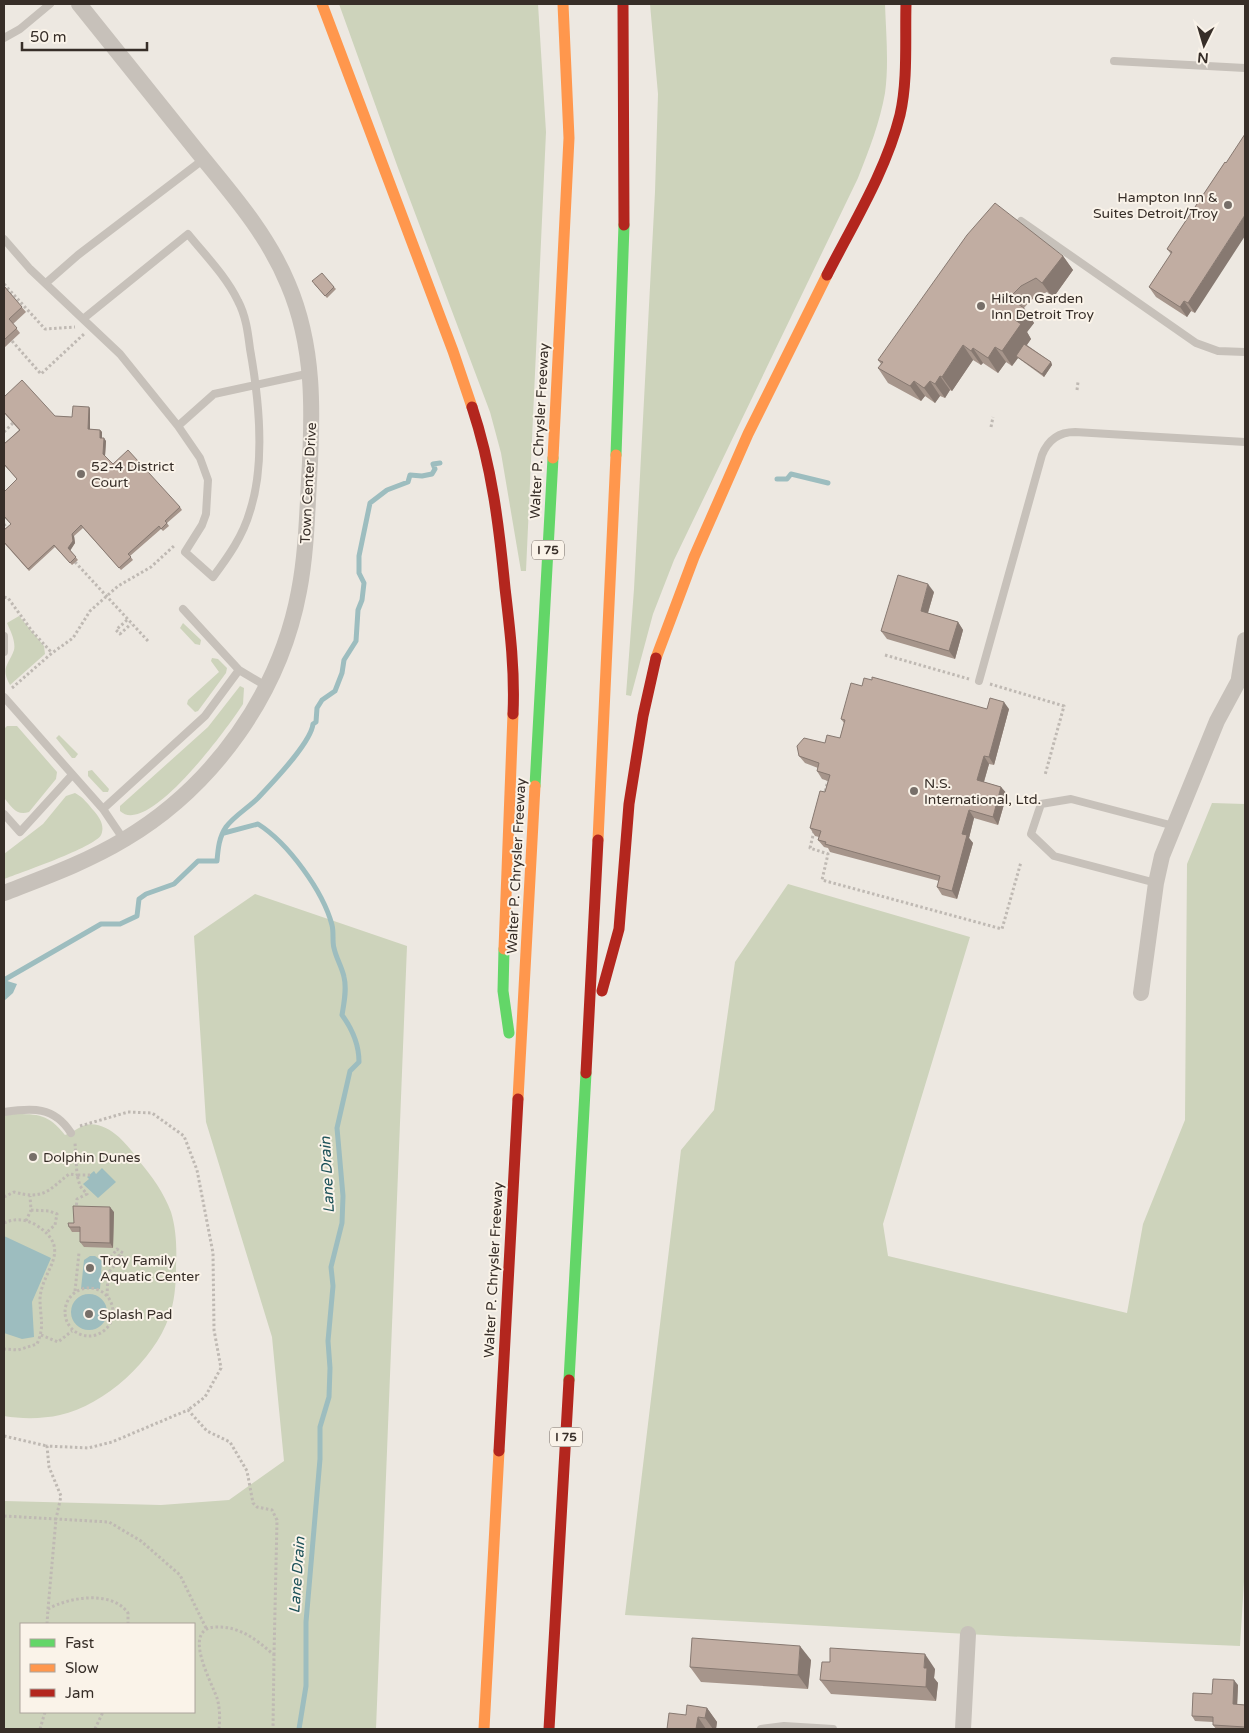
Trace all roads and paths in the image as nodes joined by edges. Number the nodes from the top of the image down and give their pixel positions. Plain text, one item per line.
1 (50, 4) edge
2 (79, 4) edge
3 (322, 4) edge
4 (563, 4) edge
5 (622, 4) edge
6 (906, 4) edge
7 (4, 38) edge
8 (1114, 61) dead end
9 (1245, 68) edge
10 (204, 159) junction
11 (1021, 221) edge
12 (4, 239) edge
13 (4, 284) edge
14 (46, 284) junction
15 (83, 319) junction
16 (84, 334) junction
17 (91, 338) dead end
18 (12, 341) edge
19 (1245, 352) edge
20 (311, 373) junction
21 (1078, 382) dead end
22 (257, 384) junction
23 (1077, 390) dead end
24 (993, 416) dead end
25 (13, 423) edge
26 (178, 426) junction
27 (991, 427) dead end
28 (4, 432) edge
29 (1245, 442) edge
30 (10, 524) edge
31 (5, 527) edge
32 (178, 541) dead end
33 (75, 562) edge
34 (106, 596) junction
35 (4, 597) edge
36 (183, 609) dead end
37 (127, 620) junction
38 (131, 624) junction
39 (4, 636) edge
40 (1245, 640) edge
41 (148, 641) dead end
42 (4, 652) edge
43 (52, 653) junction
44 (885, 655) dead end
45 (239, 670) junction
46 (1242, 673) edge
47 (980, 681) junction
48 (266, 686) junction
49 (12, 688) dead end
50 (4, 697) edge
51 (10, 705) junction
52 (4, 712) edge
53 (72, 774) junction
54 (1046, 775) dead end
55 (828, 780) edge
56 (823, 800) edge
57 (103, 809) junction
58 (4, 814) edge
59 (1174, 826) junction
60 (815, 828) edge
61 (124, 840) junction
62 (1021, 862) dead end
63 (1156, 883) junction
64 (4, 893) edge
65 (1141, 993) dead end
66 (589, 1036) junction
67 (518, 1096) junction
68 (4, 1112) edge
69 (70, 1132) junction
70 (77, 1175) junction
71 (90, 1175) dead end
72 (30, 1196) junction
73 (4, 1197) edge
74 (31, 1210) junction
75 (76, 1215) edge
76 (26, 1221) junction
77 (4, 1223) edge
78 (46, 1233) junction
79 (78, 1252) dead end
80 (117, 1253) dead end
81 (106, 1256) dead end
82 (121, 1258) junction
83 (75, 1292) junction
84 (107, 1296) junction
85 (72, 1330) junction
86 (40, 1336) junction
87 (4, 1349) edge
88 (188, 1410) junction
89 (4, 1436) edge
90 (47, 1446) junction
91 (4, 1516) edge
92 (56, 1519) junction
93 (48, 1609) junction
94 (46, 1623) edge
95 (128, 1623) edge
96 (206, 1628) junction
97 (968, 1634) dead end
98 (274, 1655) junction
99 (46, 1713) edge
100 (103, 1713) edge
101 (40, 1729) edge
102 (95, 1729) edge
103 (218, 1729) edge
104 (273, 1729) edge
105 (484, 1729) edge
106 (549, 1729) edge
107 (761, 1729) edge
108 (833, 1729) edge
109 (963, 1729) edge

1 - 7 lane
2 - 10 street, Town Center Drive
3 - 67 highway
4 - 67 highway, Walter P. Chrysler Freeway / I 75
5 - 66 highway, I 75
6 - 66 highway
8 - 9 lane
10 - 14 lane
10 - 20 street, Town Center Drive
11 - 19 lane
12 - 14 lane
13 - 16 path
14 - 15 lane
15 - 22 lane
15 - 26 lane
16 - 17 path
16 - 18 path
20 - 22 lane
20 - 48 street, Town Center Drive
21 - 23 path
22 - 26 lane
22 - 26 lane
24 - 27 path
25 - 28 path
29 - 47 lane
30 - 31 path
32 - 34 path
33 - 34 path
34 - 37 path
34 - 43 path
35 - 43 path
36 - 45 lane
37 - 38 path
37 - 38 path
38 - 41 path
39 - 42 lane
40 - 46 street
43 - 49 path
44 - 47 path
45 - 48 lane
45 - 57 lane
46 - 59 street
47 - 54 path
48 - 61 street, Town Center Drive
50 - 51 lane
51 - 52 lane
51 - 53 lane
53 - 57 lane
53 - 58 lane
55 - 56 path
57 - 61 lane
59 - 63 street
59 - 63 lane
60 - 62 path
61 - 64 street, Town Center Drive
63 - 65 street
66 - 106 highway, I 75
67 - 105 highway, Walter P. Chrysler Freeway / I 75
68 - 69 lane
69 - 70 path
69 - 88 path
70 - 71 path
70 - 72 path
70 - 75 path
72 - 73 path
72 - 74 path
74 - 76 path
74 - 78 path
76 - 77 path
76 - 78 path
78 - 86 path
79 - 83 path
80 - 82 path
81 - 82 path
82 - 84 path
83 - 84 path
83 - 85 path
84 - 85 path
85 - 86 path
86 - 87 path
88 - 90 path
88 - 98 path
89 - 90 path
90 - 92 path
91 - 92 path
92 - 93 path
92 - 96 path
93 - 94 path
93 - 95 path
96 - 98 path
96 - 103 path
97 - 109 street
98 - 104 path
99 - 101 path
100 - 102 path
107 - 108 lane

